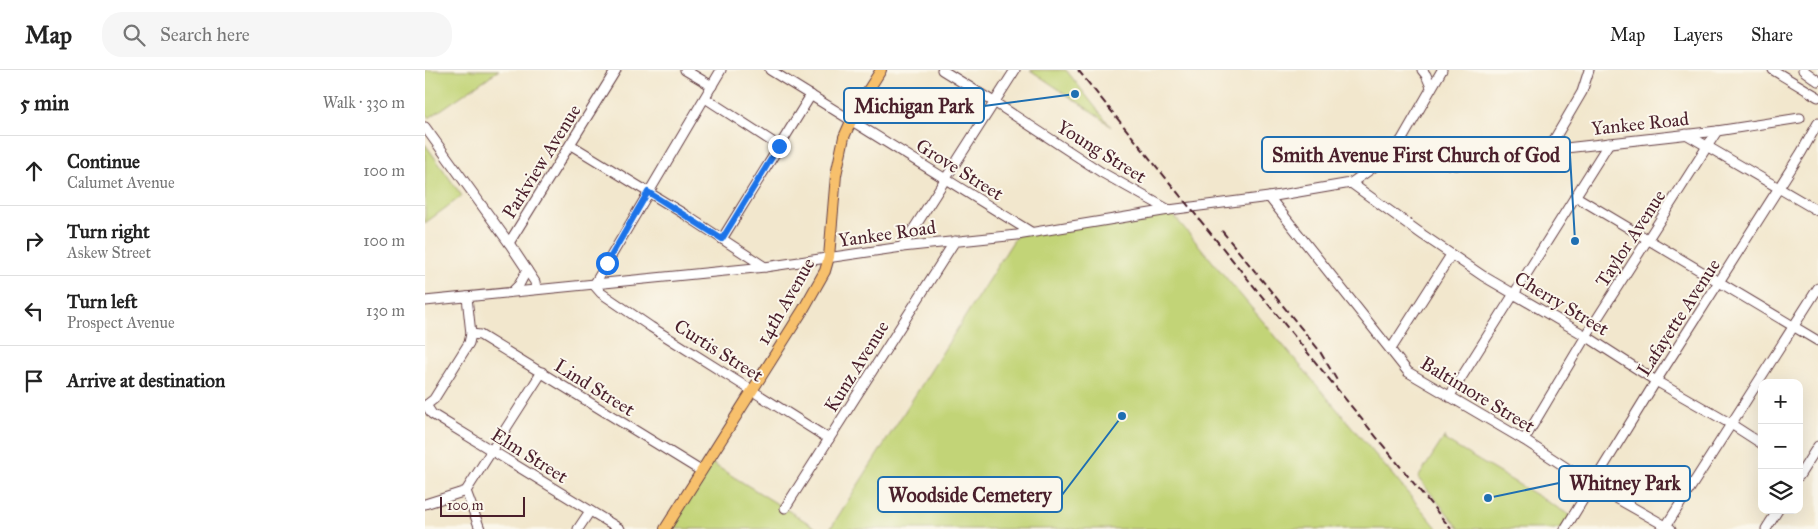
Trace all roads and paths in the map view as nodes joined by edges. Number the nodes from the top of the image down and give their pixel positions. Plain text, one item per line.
1 (616, 70) edge
2 (685, 70) edge
3 (721, 70) edge
4 (770, 70) edge
5 (881, 70) edge
6 (942, 70) edge
7 (1015, 70) edge
8 (1422, 70) edge
9 (1442, 70) edge
10 (1589, 70) edge
11 (1773, 70) edge
12 (1803, 70) edge
13 (1818, 81) edge
14 (712, 86) junction
15 (1431, 87) junction
16 (811, 95) junction
17 (1818, 96) edge
18 (705, 98) junction
19 (994, 102) junction
20 (1800, 118) dead end
21 (850, 121) junction
22 (1818, 123) edge
23 (425, 127) edge
24 (1717, 131) junction
25 (1685, 134) junction
26 (1401, 141) junction
27 (1609, 143) junction
28 (571, 145) junction
29 (779, 146) junction
30 (1708, 146) junction
31 (1548, 150) junction
32 (946, 179) junction
33 (1351, 182) junction
34 (1779, 188) junction
35 (648, 192) junction
36 (1575, 196) junction
37 (1269, 198) junction
38 (1169, 210) junction
39 (1818, 211) edge
40 (1031, 232) junction
41 (722, 239) junction
42 (1648, 239) junction
43 (955, 241) junction
44 (509, 243) junction
45 (902, 247) junction
46 (1451, 255) junction
47 (829, 257) junction
48 (607, 263) junction
49 (765, 267) junction
50 (527, 270) junction
51 (618, 282) junction
52 (1720, 282) junction
53 (594, 285) junction
54 (1818, 288) edge
55 (536, 289) junction
56 (513, 291) junction
57 (1513, 293) junction
58 (467, 297) junction
59 (610, 299) junction
60 (425, 301) edge
61 (1794, 326) junction
62 (471, 334) junction
63 (1587, 336) junction
64 (1818, 341) edge
65 (1391, 349) junction
66 (542, 372) junction
67 (1656, 381) junction
68 (752, 390) junction
69 (1449, 396) junction
70 (425, 405) edge
71 (1731, 424) junction
72 (829, 439) junction
73 (1524, 440) junction
74 (1758, 441) edge
75 (1818, 446) edge
76 (491, 450) junction
77 (1801, 469) edge
78 (701, 471) junction
79 (1593, 485) junction
80 (466, 491) junction
81 (425, 504) edge
82 (785, 508) dead end
83 (590, 511) junction
84 (1775, 514) edge
85 (1669, 528) edge
86 (480, 529) edge
87 (578, 529) edge
88 (620, 529) edge
89 (665, 529) edge
90 (1565, 529) edge
91 (1766, 529) edge

1 - 28 street, Parkview Avenue
2 - 14 street
3 - 14 street
4 - 16 street, Grove Street
5 - 21 main road, 14th Avenue
6 - 19 street, Young Street
7 - 19 street
8 - 15 street
9 - 15 street
10 - 31 street
11 - 17 street
12 - 13 street
14 - 18 street
15 - 26 street
16 - 21 street, Grove Street
16 - 29 street
18 - 29 street
18 - 35 street
19 - 32 street
19 - 38 street, Young Street
20 - 24 street, Yankee Road
21 - 32 street, Grove Street
21 - 47 main road, 14th Avenue
22 - 34 street, Lafayette Avenue
23 - 44 street
24 - 25 street, Yankee Road
24 - 30 street, Taylor Avenue
25 - 27 street, Yankee Road
25 - 30 street
26 - 31 street, Yankee Road
26 - 33 street
27 - 31 street, Yankee Road
27 - 36 street
28 - 35 street
28 - 44 street, Parkview Avenue
29 - 41 street
30 - 34 street
30 - 42 street, Taylor Avenue
32 - 40 street, Grove Street
32 - 45 street
33 - 37 street, Yankee Road
33 - 46 street, Cherry Street
34 - 39 street
34 - 52 street, Lafayette Avenue
35 - 41 street
35 - 48 street
36 - 42 street
36 - 57 street
37 - 38 street, Yankee Road
37 - 65 street, Baltimore Street
38 - 40 street, Yankee Road
40 - 43 street, Yankee Road
41 - 49 street
42 - 52 street
42 - 63 street, Taylor Avenue
43 - 45 street, Yankee Road
43 - 72 street, Kunz Avenue
44 - 50 street
45 - 47 street, Yankee Road
46 - 57 street, Cherry Street
46 - 65 street
47 - 49 street, Yankee Road
47 - 68 main road, 14th Avenue
48 - 51 street
48 - 53 street
49 - 51 street, Yankee Road
50 - 55 street
50 - 56 street
51 - 53 street, Yankee Road
51 - 59 street
52 - 61 street
52 - 67 street, Lafayette Avenue
53 - 55 street, Yankee Road
53 - 59 street, Curtis Street
54 - 61 street
55 - 56 street, Yankee Road
56 - 58 street, Yankee Road
57 - 63 street, Cherry Street
57 - 69 street
58 - 60 street, Yankee Road
58 - 62 street
59 - 68 street, Curtis Street
61 - 64 street
61 - 71 street
62 - 66 street, Lind Street
62 - 70 street
63 - 67 street, Cherry Street
63 - 73 street, Taylor Avenue
65 - 69 street, Baltimore Street
66 - 76 street
66 - 78 street, Lind Street
67 - 71 street, Cherry Street
67 - 79 street, Lafayette Avenue
68 - 72 street, Curtis Street
68 - 78 main road, 14th Avenue
69 - 73 street, Baltimore Street
70 - 76 street, Elm Street
71 - 74 street, Cherry Street
71 - 85 street
72 - 82 street, Kunz Avenue
73 - 79 street, Baltimore Street
75 - 77 street
76 - 80 street
76 - 83 street, Elm Street
78 - 89 main road, 14th Avenue
79 - 85 street, Baltimore Street
79 - 90 street, Lafayette Avenue
80 - 81 street
80 - 86 street
83 - 87 street
83 - 88 street, Elm Street
84 - 91 street

